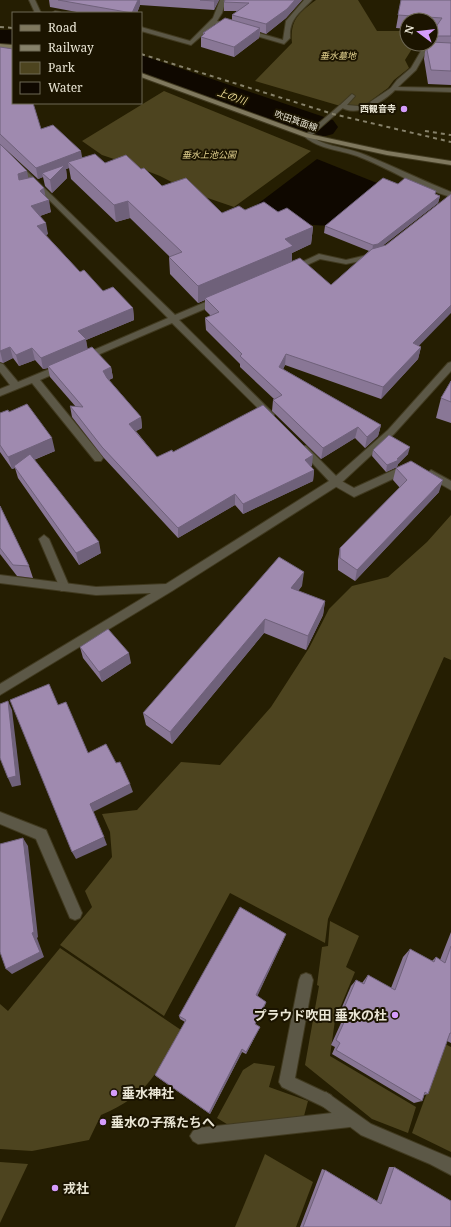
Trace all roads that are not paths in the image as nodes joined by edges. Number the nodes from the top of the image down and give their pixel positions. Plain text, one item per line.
1 (32, 0) edge
2 (223, 0) edge
3 (307, 0) edge
4 (38, 12) edge
5 (215, 22) junction
6 (142, 29) edge
7 (0, 46) edge
8 (12, 47) edge
9 (451, 53) edge
10 (142, 75) edge
11 (393, 89) junction
12 (451, 90) edge
13 (352, 96) dead end
14 (342, 106) junction
15 (307, 136) junction
16 (0, 147) edge
17 (451, 163) edge
18 (46, 181) edge
19 (34, 185) junction
20 (449, 199) edge
21 (386, 249) edge
22 (283, 272) edge
23 (225, 297) edge
24 (174, 319) junction
25 (451, 365) edge
26 (0, 366) edge
27 (34, 379) junction
28 (16, 386) junction
29 (0, 393) edge
30 (274, 420) edge
31 (297, 442) edge
32 (98, 458) dead end
33 (336, 482) junction
34 (451, 486) edge
35 (44, 539) dead end
36 (0, 579) edge
37 (64, 588) junction
38 (168, 588) junction
39 (0, 690) edge
40 (0, 818) edge
41 (75, 913) dead end
42 (306, 980) dead end
43 (350, 1119) junction
44 (198, 1136) dead end
45 (451, 1167) edge

1 - 4 street
2 - 5 street
3 - 5 street
5 - 6 street
7 - 8 main road
9 - 11 street
10 - 15 main road, 吹田箕面線
11 - 12 street
11 - 14 street
13 - 14 street
14 - 15 street
15 - 17 main road, 吹田箕面線
15 - 20 street
16 - 19 street
18 - 19 street
19 - 24 street
21 - 22 street
23 - 24 street
24 - 27 street
24 - 30 street
25 - 33 street
26 - 28 street
27 - 28 street
27 - 32 street
28 - 29 street
31 - 33 street
33 - 34 street
33 - 38 street
35 - 37 street
36 - 37 street
37 - 38 street
38 - 39 street
40 - 41 street
42 - 43 street
43 - 44 street
43 - 45 street

